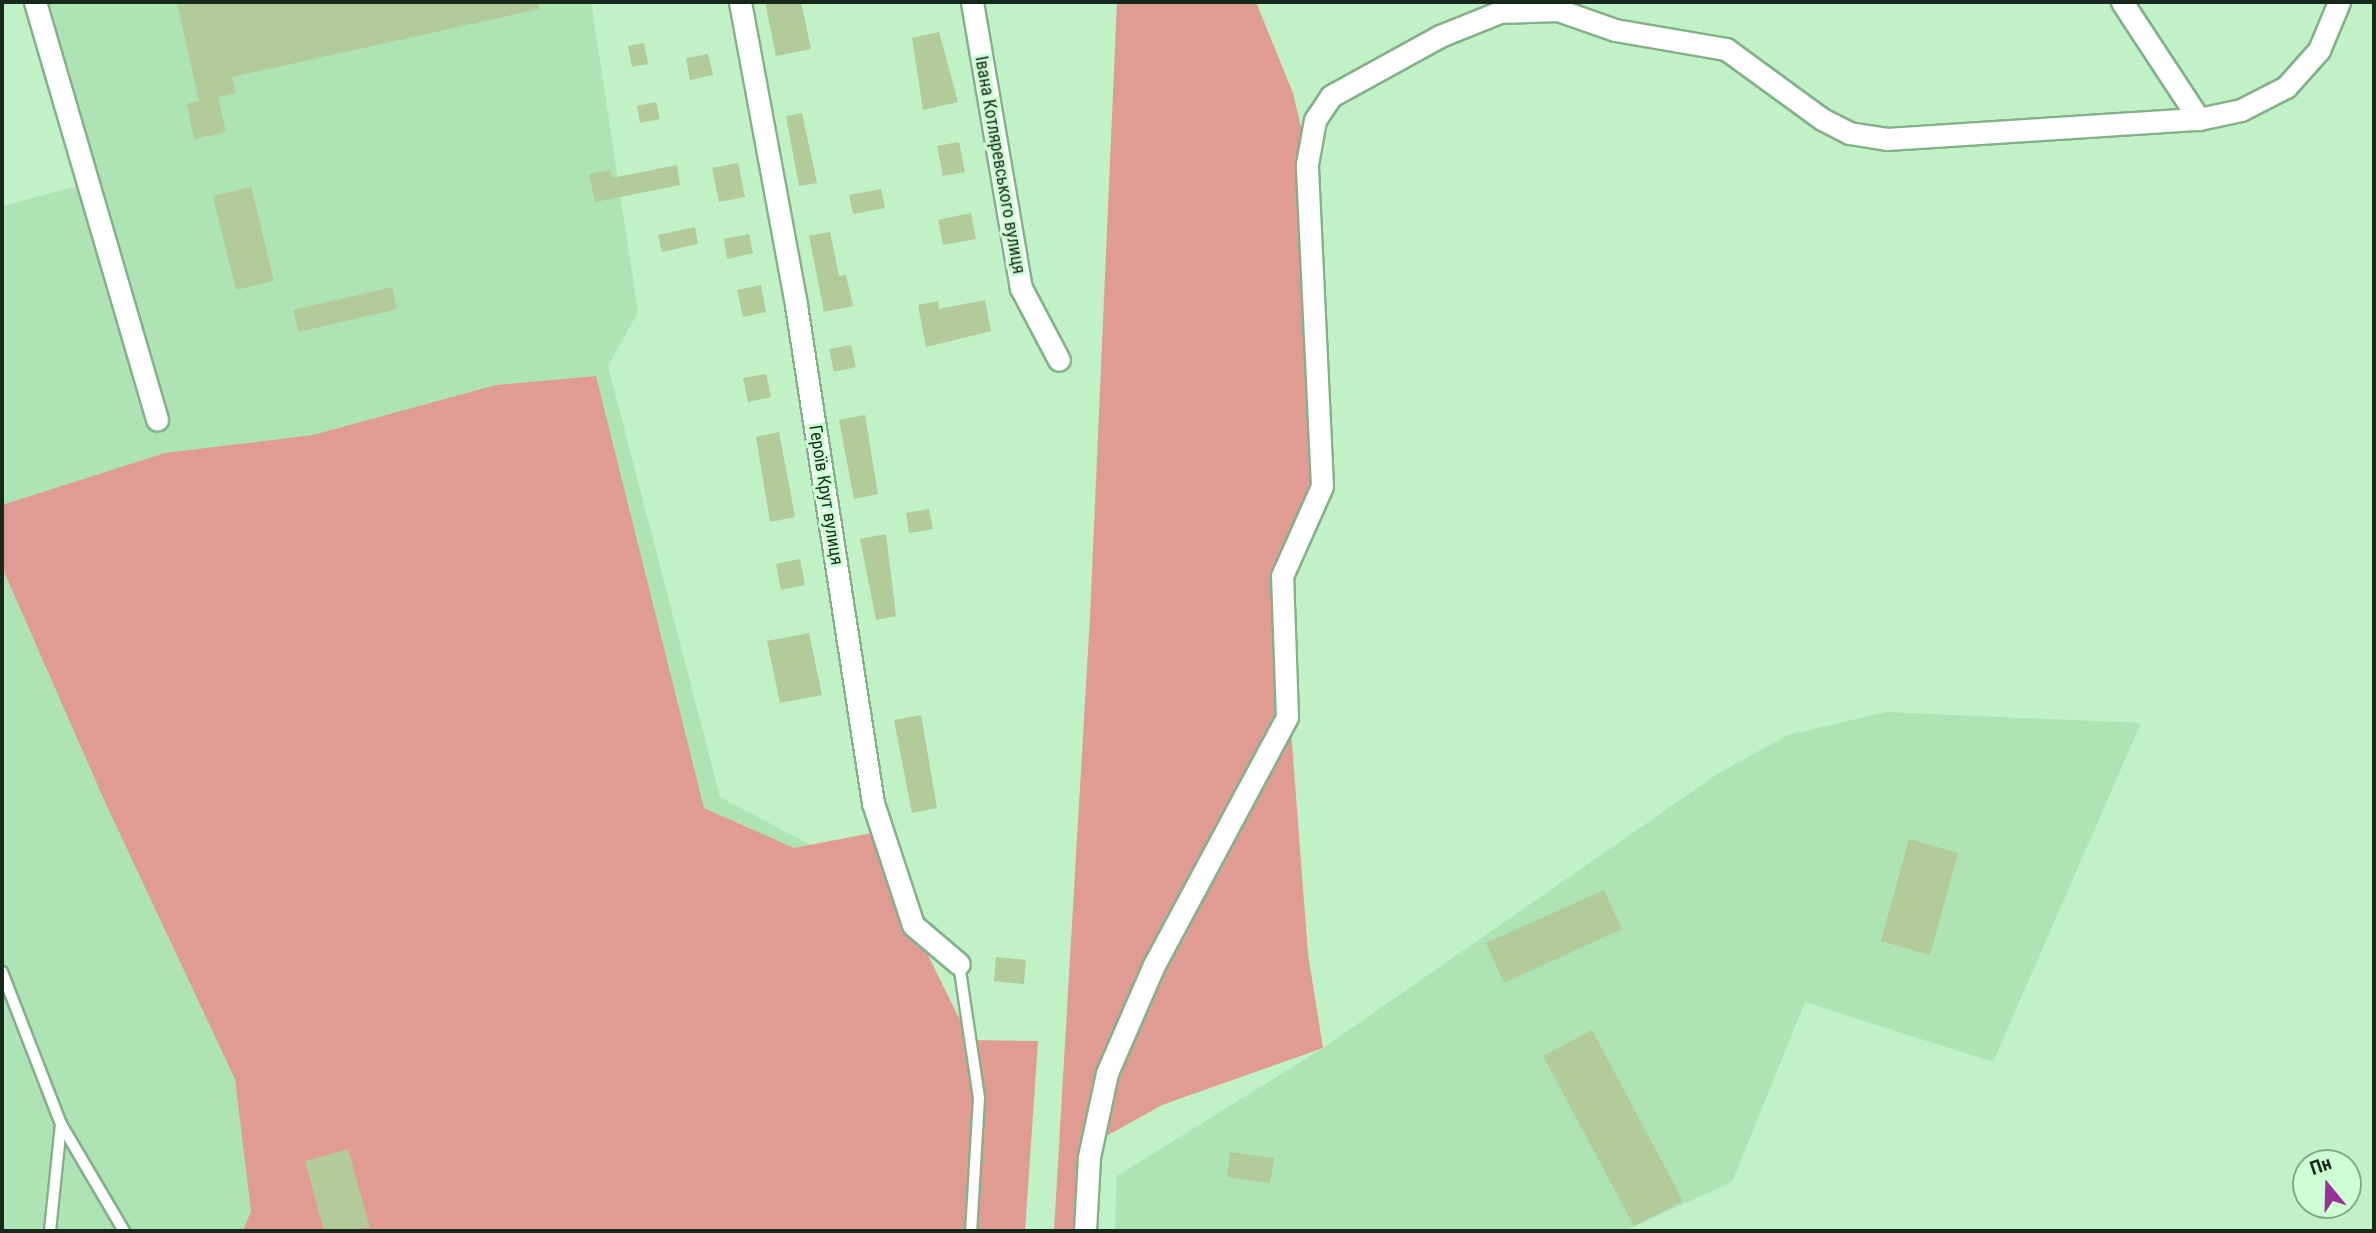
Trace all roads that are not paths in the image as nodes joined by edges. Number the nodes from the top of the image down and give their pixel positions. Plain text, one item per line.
1 (35, 2) edge
2 (740, 2) edge
3 (972, 2) edge
4 (2122, 2) edge
5 (2339, 2) edge
6 (2199, 119) junction
7 (1059, 360) dead end
8 (156, 420) dead end
9 (960, 964) joint
10 (2, 972) edge
11 (61, 1124) junction
12 (50, 1231) edge
13 (124, 1231) edge
14 (971, 1231) edge
15 (1085, 1231) edge

1 - 8 street
2 - 9 street, Героїв Крут вулиця
3 - 7 street, Івана Котляревського вулиця
4 - 6 street
5 - 6 street
6 - 15 street
9 - 14 lane
10 - 11 lane
11 - 12 lane
11 - 13 lane

